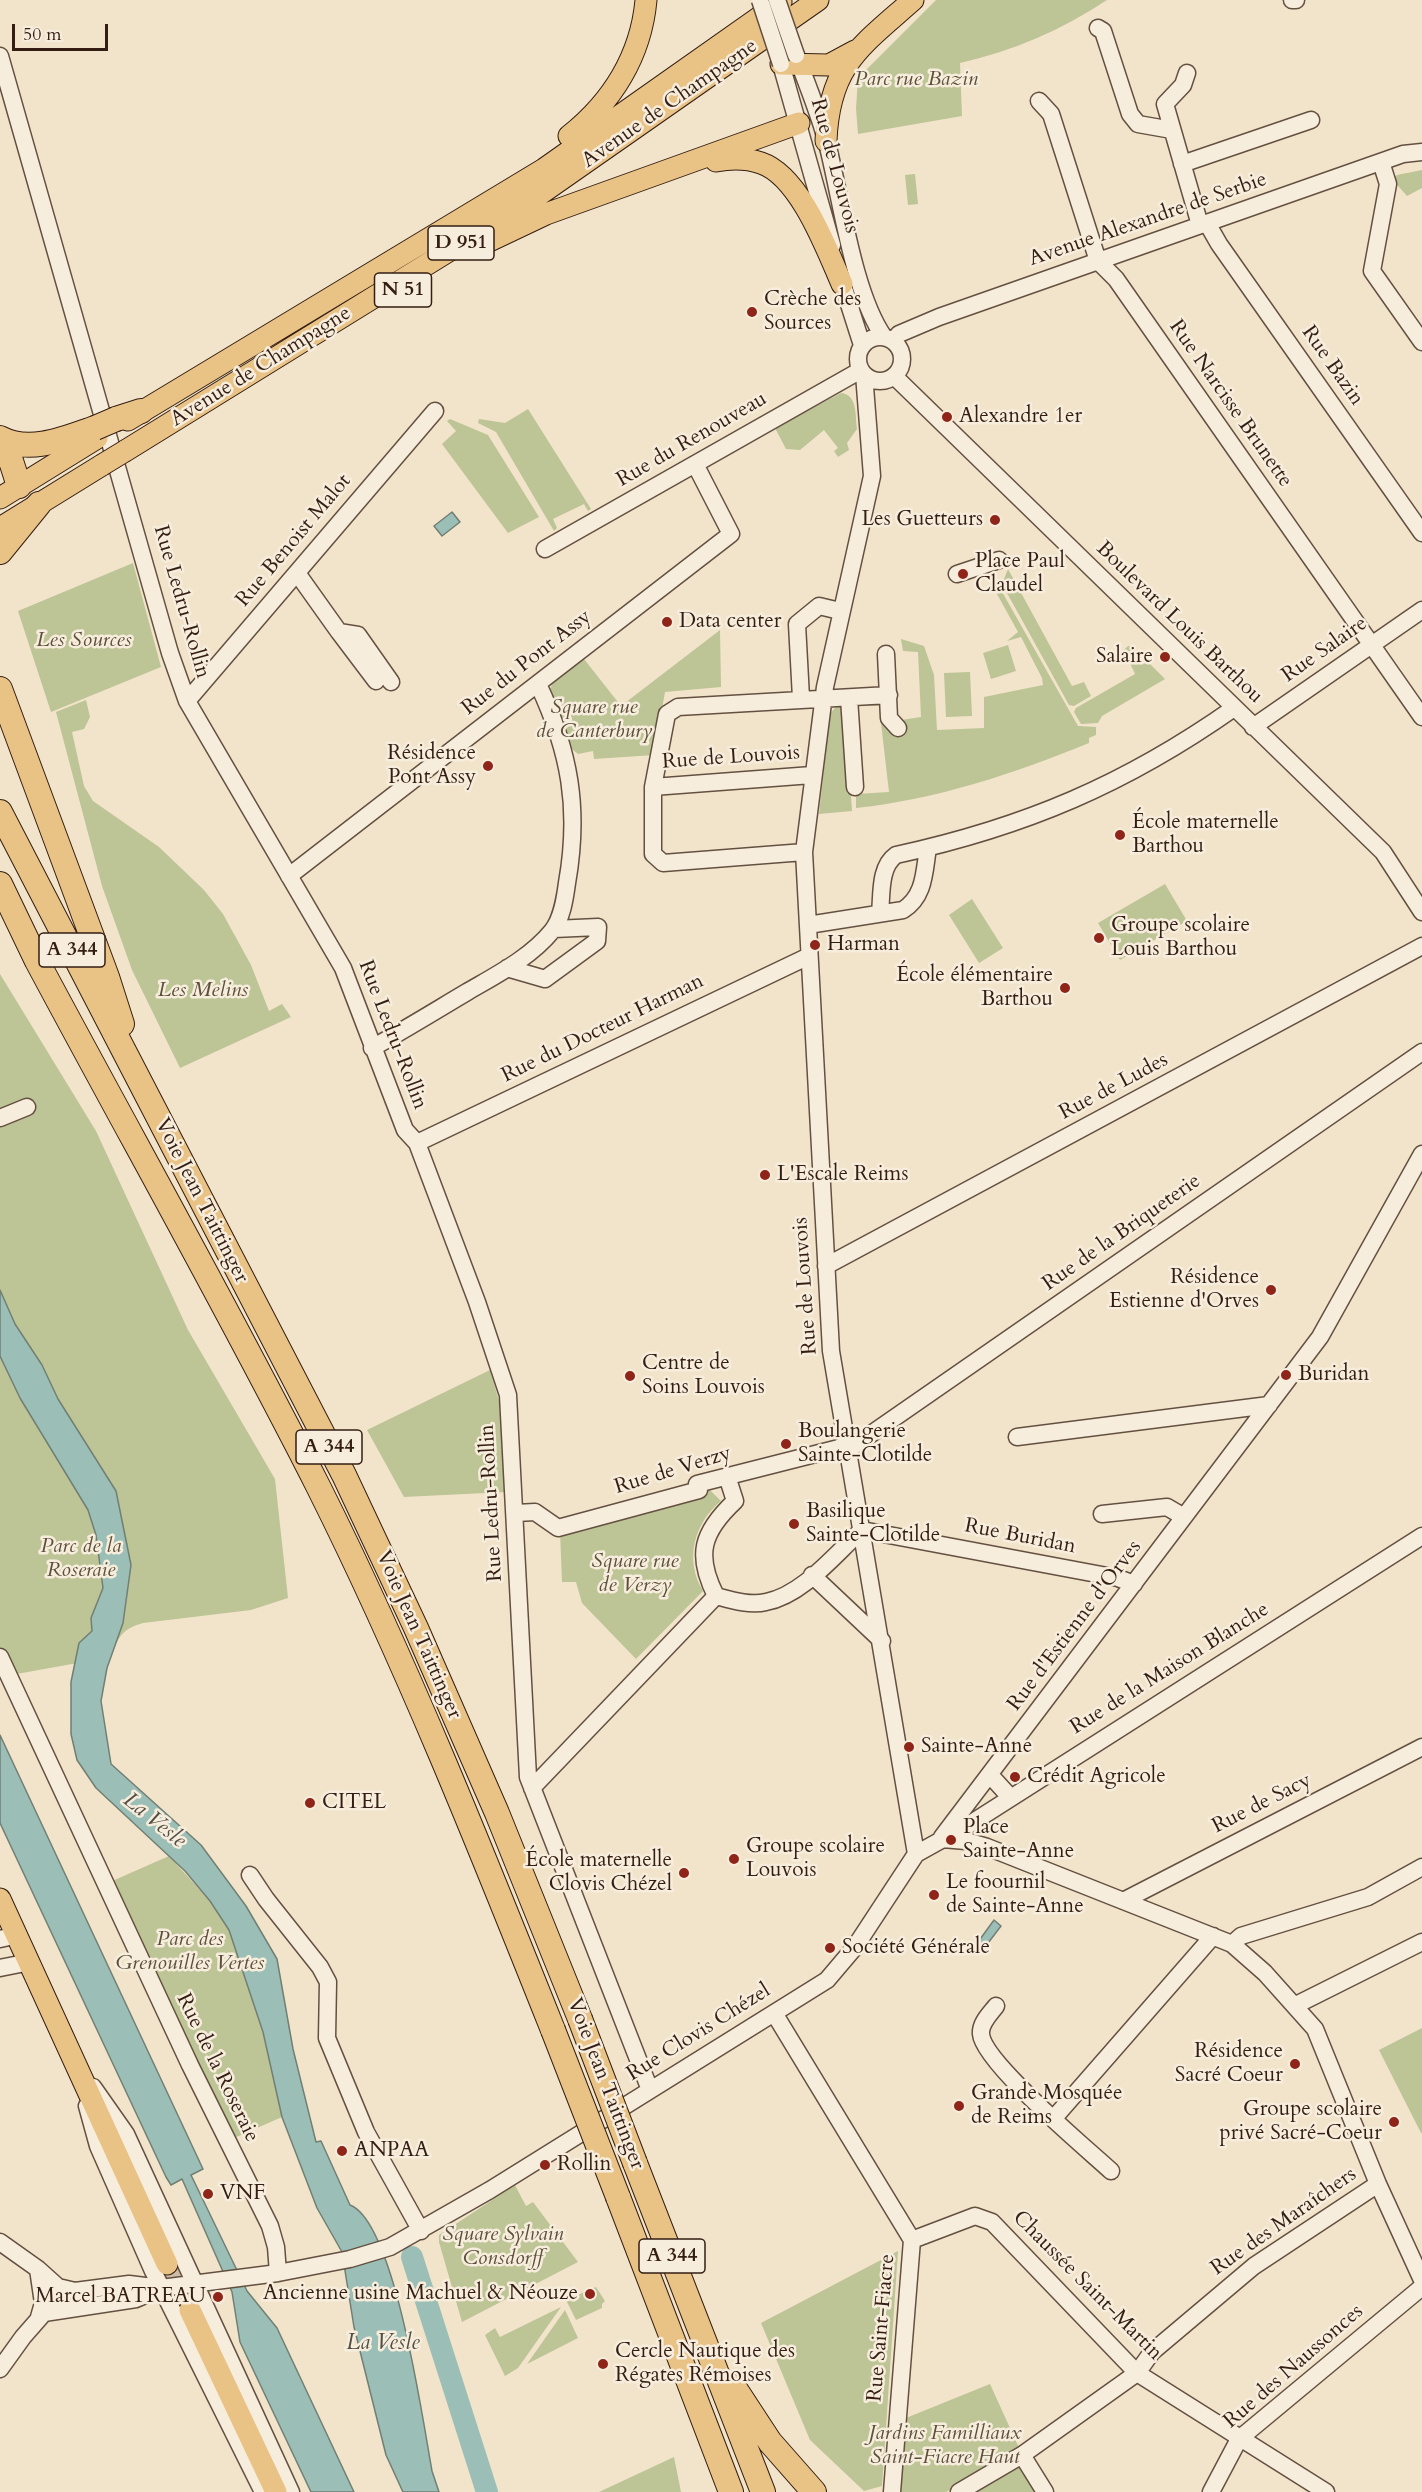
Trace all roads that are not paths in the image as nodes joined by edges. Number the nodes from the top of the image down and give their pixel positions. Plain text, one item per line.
1 (646, 0) edge
2 (760, 0) edge
3 (777, 0) edge
4 (784, 0) edge
5 (818, 0) edge
6 (913, 0) edge
7 (1098, 28) dead end
8 (857, 50) junction
9 (0, 56) edge
10 (792, 61) junction
11 (1187, 73) dead end
12 (810, 95) junction
13 (1039, 100) dead end
14 (1311, 120) dead end
15 (799, 123) junction
16 (1172, 130) junction
17 (826, 141) junction
18 (1422, 152) edge
19 (1381, 162) junction
20 (1182, 164) junction
21 (680, 166) junction
22 (1204, 224) junction
23 (444, 228) junction
24 (1098, 261) junction
25 (842, 284) junction
26 (889, 339) junction
27 (1422, 342) edge
28 (862, 345) junction
29 (261, 366) junction
30 (862, 372) junction
31 (888, 378) junction
32 (141, 411) joint
33 (435, 411) dead end
34 (867, 421) junction
35 (107, 428) junction
36 (0, 438) edge
37 (0, 450) edge
38 (695, 464) junction
39 (9, 492) edge
40 (39, 504) junction
41 (18, 516) junction
42 (0, 528) edge
43 (1422, 533) edge
44 (545, 549) dead end
45 (0, 552) edge
46 (999, 560) dead end
47 (297, 573) junction
48 (957, 573) dead end
49 (1422, 610) edge
50 (840, 611) junction
51 (1372, 645) junction
52 (886, 654) dead end
53 (383, 682) dead end
54 (538, 684) junction
55 (0, 689) edge
56 (889, 695) junction
57 (801, 698) junction
58 (849, 698) junction
59 (823, 700) junction
60 (188, 701) junction
61 (1234, 708) junction
62 (1422, 717) edge
63 (1253, 727) junction
64 (897, 728) dead end
65 (812, 775) junction
66 (653, 787) junction
67 (855, 787) dead end
68 (0, 812) edge
69 (928, 848) junction
70 (804, 852) junction
71 (289, 876) junction
72 (0, 884) edge
73 (1422, 912) edge
74 (0, 914) edge
75 (880, 914) junction
76 (808, 925) junction
77 (554, 929) junction
78 (1422, 946) edge
79 (809, 956) junction
80 (37, 961) junction
81 (507, 968) junction
82 (372, 1048) junction
83 (1422, 1052) edge
84 (143, 1089) junction
85 (27, 1107) dead end
86 (0, 1118) edge
87 (417, 1143) junction
88 (1422, 1154) edge
89 (826, 1266) junction
90 (1269, 1405) junction
91 (1227, 1412) junction
92 (1017, 1437) dead end
93 (1244, 1439) junction
94 (847, 1447) junction
95 (727, 1476) junction
96 (516, 1513) junction
97 (1102, 1514) dead end
98 (1185, 1517) junction
99 (862, 1530) junction
100 (1422, 1536) edge
101 (812, 1575) junction
102 (1134, 1584) junction
103 (716, 1596) junction
104 (882, 1641) junction
105 (0, 1657) edge
106 (1422, 1747) edge
107 (990, 1775) junction
108 (532, 1788) junction
109 (1011, 1797) junction
110 (941, 1839) junction
111 (916, 1854) junction
112 (1422, 1867) edge
113 (250, 1875) dead end
114 (0, 1899) edge
115 (1123, 1901) junction
116 (1213, 1936) junction
117 (9, 1937) edge
118 (1422, 1942) edge
119 (1232, 1944) junction
120 (30, 1962) junction
121 (0, 1968) edge
122 (1296, 2005) junction
123 (996, 2006) dead end
124 (774, 2013) junction
125 (75, 2061) junction
126 (650, 2090) junction
127 (1054, 2118) junction
128 (1111, 2171) dead end
129 (1378, 2184) junction
130 (421, 2231) junction
131 (912, 2240) junction
132 (0, 2242) edge
133 (167, 2264) tunnel mouth
134 (38, 2269) junction
135 (270, 2274) junction
136 (1422, 2280) edge
137 (199, 2283) junction
138 (1422, 2287) edge
139 (160, 2288) junction
140 (190, 2310) tunnel mouth
141 (44, 2314) junction
142 (709, 2349) junction
143 (0, 2369) edge
144 (1137, 2373) junction
145 (1239, 2439) junction
146 (1022, 2455) junction
147 (263, 2492) edge
148 (276, 2492) edge
149 (291, 2492) edge
150 (731, 2492) edge
151 (763, 2492) edge
152 (814, 2492) edge
153 (892, 2492) edge
154 (959, 2492) edge
155 (1045, 2492) edge
156 (1211, 2492) edge
157 (1326, 2492) edge

1 - 23 main road
2 - 10 street, Rue de Louvois, bridge
3 - 10 street, Rue de Louvois, bridge
4 - 23 main road, Avenue de Champagne / D 951
5 - 29 main road, Avenue de Champagne / D 951
6 - 8 main road
7 - 16 street
8 - 10 main road
8 - 17 main road
9 - 60 street, Rue Ledru-Rollin
10 - 12 street, Rue de Louvois
10 - 15 street, Rue de Louvois
11 - 16 street, Rue Bazin
12 - 15 street
12 - 17 street, Rue de Louvois
13 - 24 street, Rue Narcisse Brunette
14 - 20 street
15 - 21 main road, N 51
15 - 25 street, Rue de Louvois
16 - 20 street, Rue Bazin
17 - 26 street, Rue de Louvois
18 - 19 street, Avenue Alexandre de Serbie
19 - 22 street, Avenue Alexandre de Serbie
19 - 27 street
20 - 22 street, Rue Bazin
21 - 25 main road, N 51
21 - 29 main road, N 51
22 - 24 street, Avenue Alexandre de Serbie
22 - 43 street, Rue Bazin
23 - 32 main road, Avenue de Champagne / D 951
24 - 26 street, Avenue Alexandre de Serbie
24 - 51 street, Rue Narcisse Brunette
25 - 28 street, Rue de Louvois
26 - 28 street
26 - 31 street
28 - 30 street
29 - 40 main road, Avenue de Champagne / D 951, bridge
30 - 31 street
30 - 34 street, Rue de Louvois
30 - 38 street, Rue du Renouveau
31 - 34 street, Rue de Louvois
31 - 61 street, Boulevard Louis Barthou
32 - 35 highway
33 - 47 street, Rue Benoist Malot
34 - 50 street, Rue de Louvois
35 - 36 highway
35 - 39 main road
37 - 39 highway
38 - 44 street, Rue du Renouveau
38 - 54 street, Rue du Pont Assy
39 - 41 main road
40 - 41 main road, Avenue de Champagne
40 - 45 highway
41 - 42 main road, Avenue de Champagne
46 - 48 street
47 - 53 street
47 - 60 street, Rue Benoist Malot
49 - 51 street, Rue Salaire
50 - 57 street
50 - 59 street, Rue de Louvois
51 - 62 street, Rue Narcisse Brunette
51 - 63 street, Rue Salaire
52 - 56 street
54 - 71 street, Rue du Pont Assy
54 - 77 street
55 - 84 highway
56 - 58 street, Rue de Louvois
56 - 64 street
57 - 59 street, Rue de Louvois
57 - 66 street, Rue de Louvois
58 - 59 street, Rue de Louvois
58 - 67 street
59 - 65 street, Rue de Louvois
60 - 71 street, Rue Ledru-Rollin
61 - 63 street, Boulevard Louis Barthou
61 - 69 street
63 - 73 street, Boulevard Louis Barthou
65 - 66 street, Rue de Louvois
65 - 70 street, Rue de Louvois
66 - 70 street, Rue de Louvois
68 - 84 highway, Voie Jean Taittinger / A 344
69 - 75 street
69 - 75 street
70 - 76 street, Rue de Louvois
71 - 82 street, Rue Ledru-Rollin
72 - 80 highway, Voie Jean Taittinger / A 344
74 - 80 highway
75 - 76 street
76 - 79 street, Rue de Louvois
77 - 81 street
77 - 81 street
78 - 89 street, Rue de Ludes
79 - 87 street, Rue du Docteur Harman
79 - 89 street, Rue de Louvois
80 - 150 highway, Voie Jean Taittinger / A 344, bridge
81 - 82 street
82 - 87 street, Rue Ledru-Rollin
83 - 94 street, Rue de la Briqueterie
84 - 142 highway, Voie Jean Taittinger / A 344, bridge
85 - 86 street
87 - 96 street, Rue Ledru-Rollin
88 - 90 street, Rue d'Estienne d'Orves
89 - 94 street, Rue de Louvois
90 - 91 street
90 - 93 street, Rue d'Estienne d'Orves
91 - 92 street
91 - 93 street
93 - 98 street, Rue d'Estienne d'Orves
94 - 95 street, Rue de Verzy
94 - 99 street, Rue de Louvois
95 - 96 street, Rue de Verzy
95 - 103 street
96 - 108 street, Rue Ledru-Rollin
97 - 98 street
98 - 102 street, Rue d'Estienne d'Orves
99 - 101 street
99 - 102 street, Rue Buridan
99 - 104 street, Rue de Louvois
100 - 109 street, Rue de la Maison Blanche
101 - 103 street
101 - 104 street
102 - 107 street, Rue d'Estienne d'Orves
103 - 108 street
104 - 111 street, Rue de Louvois
105 - 135 street, Rue de la Roseraie
106 - 115 street, Rue de Sacy
107 - 109 street
107 - 110 street, Rue d'Estienne d'Orves
108 - 126 street, Rue Ledru-Rollin
109 - 110 street, Rue de la Maison Blanche
110 - 111 street, Rue de la Maison Blanche
110 - 115 street
111 - 124 street, Rue Clovis Chézel
112 - 119 street
113 - 130 street
114 - 117 main road
115 - 116 street
116 - 119 street
116 - 127 street
117 - 120 main road
118 - 122 street
119 - 122 street
120 - 121 street
120 - 125 main road
122 - 129 street
123 - 127 street
124 - 126 street, Rue Clovis Chézel
124 - 131 street
125 - 133 main road
125 - 137 street
125 - 139 street
126 - 130 street, Rue Clovis Chézel
127 - 128 street
129 - 136 street
129 - 144 street, Rue des Maraîchers
130 - 135 street, Rue Clovis Chézel
131 - 144 street, Chaussée Saint-Martin
131 - 153 street, Rue Saint-Fiacre
132 - 134 street
134 - 139 street
134 - 141 street
135 - 137 street, Rue Clovis Chézel
137 - 139 street, Rue Clovis Chézel
137 - 149 street
138 - 145 street, Rue des Naussonces
139 - 141 street
139 - 147 street
140 - 148 main road
141 - 143 street
142 - 151 highway, Voie Jean Taittinger / A 344
142 - 152 highway
144 - 145 street, Chaussée Saint-Martin
144 - 146 street, Rue des Maraîchers
145 - 156 street, Rue des Naussonces
145 - 157 street, Chaussée Saint-Martin
146 - 154 street, Rue des Maraîchers
146 - 155 street

